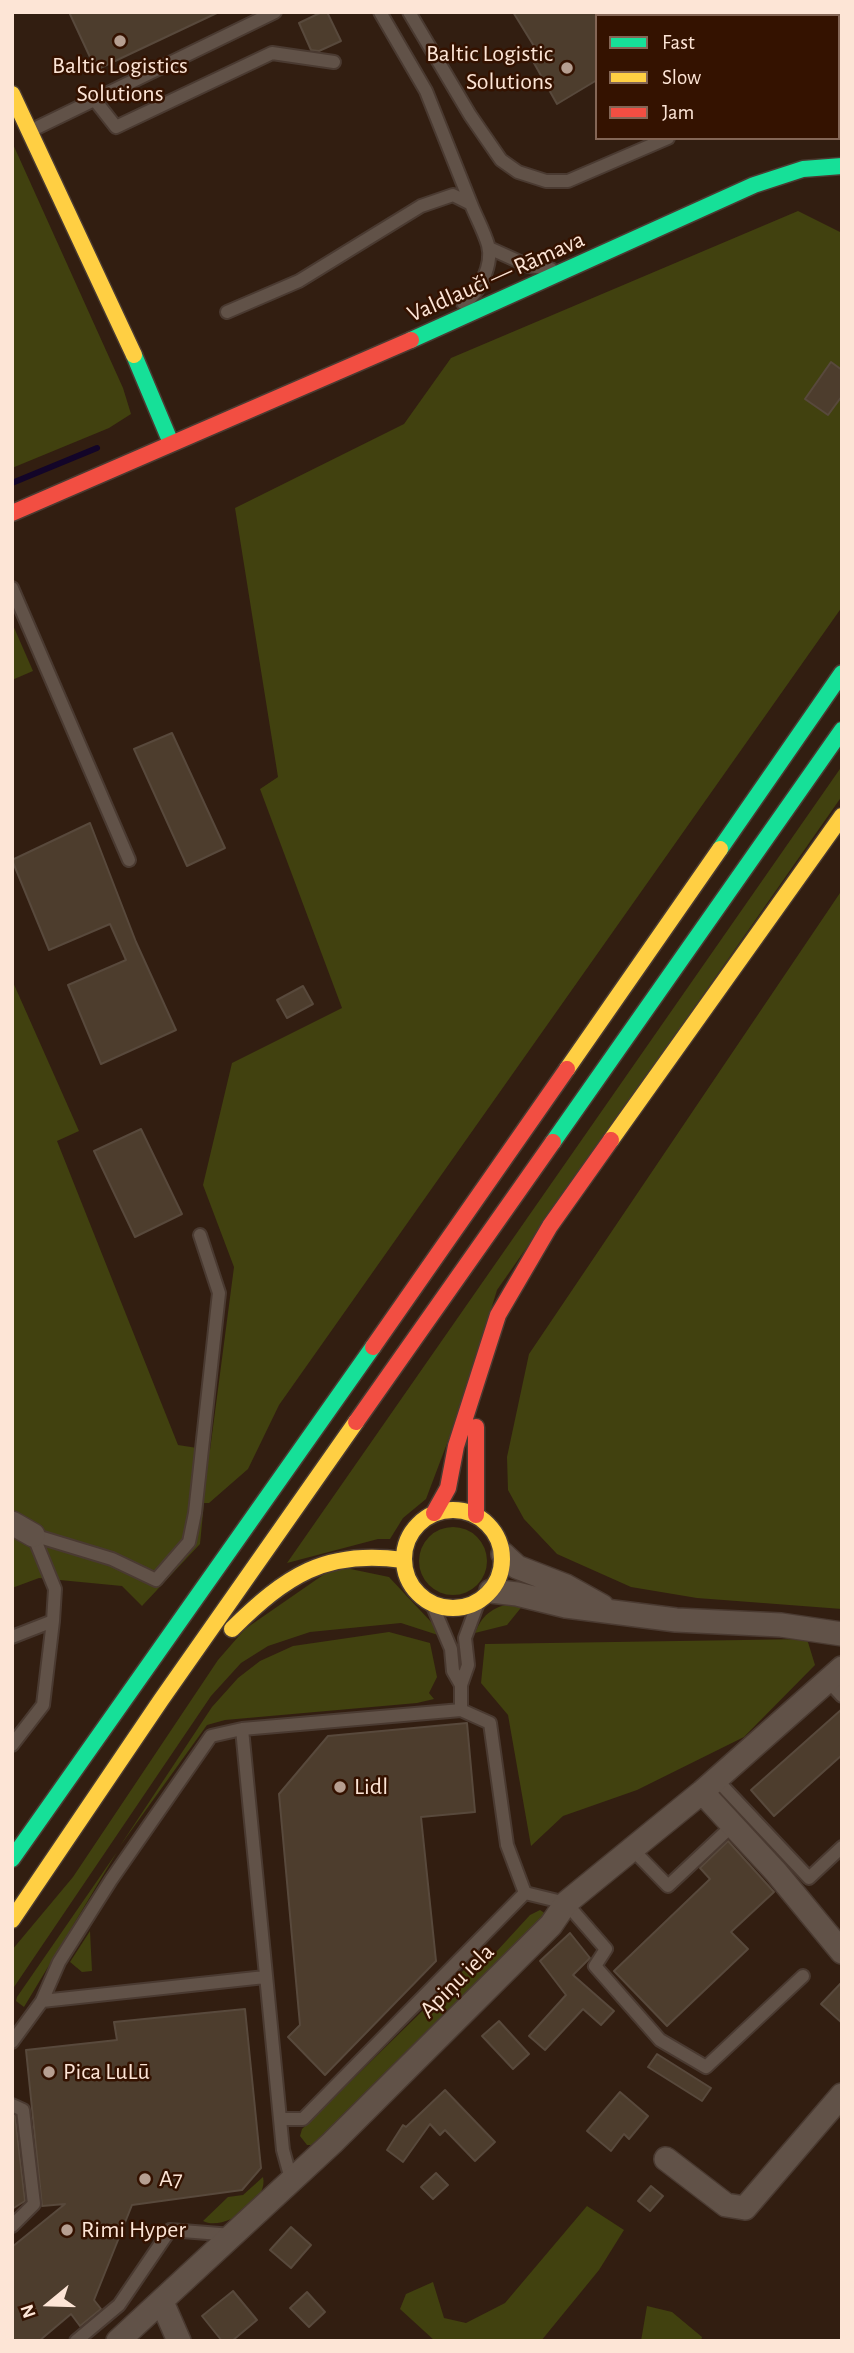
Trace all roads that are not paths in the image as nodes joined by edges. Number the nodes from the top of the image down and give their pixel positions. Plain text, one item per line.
1 (275, 12) edge
2 (380, 12) edge
3 (410, 12) edge
4 (334, 62) dead end
5 (12, 94) edge
6 (94, 99) junction
7 (30, 131) junction
8 (663, 140) edge
9 (842, 166) edge
10 (471, 204) junction
11 (489, 248) junction
12 (578, 267) junction
13 (227, 312) dead end
14 (408, 341) junction
15 (171, 443) junction
16 (12, 513) edge
17 (12, 588) edge
18 (842, 673) edge
19 (842, 730) edge
20 (842, 816) edge
21 (129, 860) dead end
22 (200, 1235) dead end
23 (472, 1402) junction
24 (434, 1513) junction
25 (476, 1515) junction
26 (12, 1523) edge
27 (33, 1535) junction
28 (503, 1554) junction
29 (403, 1560) junction
30 (484, 1597) junction
31 (432, 1604) junction
32 (608, 1609) junction
33 (53, 1621) junction
34 (842, 1634) edge
35 (12, 1637) edge
36 (837, 1682) edge
37 (461, 1685) junction
38 (161, 1700) junction
39 (461, 1710) junction
40 (242, 1729) junction
41 (12, 1745) edge
42 (709, 1785) junction
43 (734, 1824) junction
44 (842, 1847) edge
45 (633, 1850) junction
46 (12, 1859) edge
47 (525, 1893) junction
48 (566, 1903) junction
49 (12, 1920) edge
50 (842, 1952) edge
51 (803, 1976) dead end
52 (265, 1977) junction
53 (41, 2001) junction
54 (12, 2042) edge
55 (842, 2095) edge
56 (12, 2105) edge
57 (280, 2119) junction
58 (666, 2159) dead end
59 (290, 2179) junction
60 (13, 2225) edge
61 (232, 2235) junction
62 (162, 2302) junction
63 (119, 2305) junction
64 (137, 2324) junction
65 (76, 2341) edge
66 (118, 2341) edge
67 (179, 2341) edge

1 - 6 lane
2 - 10 lane
3 - 8 lane
4 - 6 lane
5 - 7 main road
6 - 7 lane
7 - 15 main road
9 - 12 main road, Valdlauči — Rāmava
10 - 11 lane
10 - 13 lane
11 - 12 lane
11 - 14 lane
12 - 14 main road, Valdlauči — Rāmava
14 - 15 main road, Valdlauči — Rāmava
15 - 16 main road, Valdlauči — Rāmava
17 - 21 lane
18 - 46 main road
19 - 38 main road
20 - 23 main road
22 - 27 lane
23 - 24 main road
23 - 25 main road
24 - 25 main road
24 - 29 main road
25 - 28 main road
26 - 27 street
27 - 33 lane
28 - 30 main road
28 - 32 street
29 - 31 main road
29 - 38 main road
30 - 31 main road
30 - 32 street
30 - 37 lane
31 - 37 lane
32 - 34 street
33 - 35 lane
33 - 41 lane
36 - 42 street, Apiņu iela
37 - 39 lane
38 - 49 main road
39 - 40 lane
39 - 47 lane
40 - 52 lane
40 - 53 lane
42 - 43 street
42 - 44 lane
42 - 45 street, Apiņu iela
43 - 45 lane
43 - 50 street
45 - 48 street, Apiņu iela
47 - 48 lane
47 - 57 lane
48 - 51 lane
48 - 59 street, Apiņu iela
52 - 53 lane
52 - 57 lane
53 - 54 lane
55 - 58 street
56 - 60 lane
57 - 59 lane
59 - 61 street, Apiņu iela
61 - 62 street, Apiņu iela
61 - 63 lane
62 - 64 street, Apiņu iela
62 - 67 street
63 - 64 lane
63 - 65 lane
64 - 66 street, Apiņu iela

